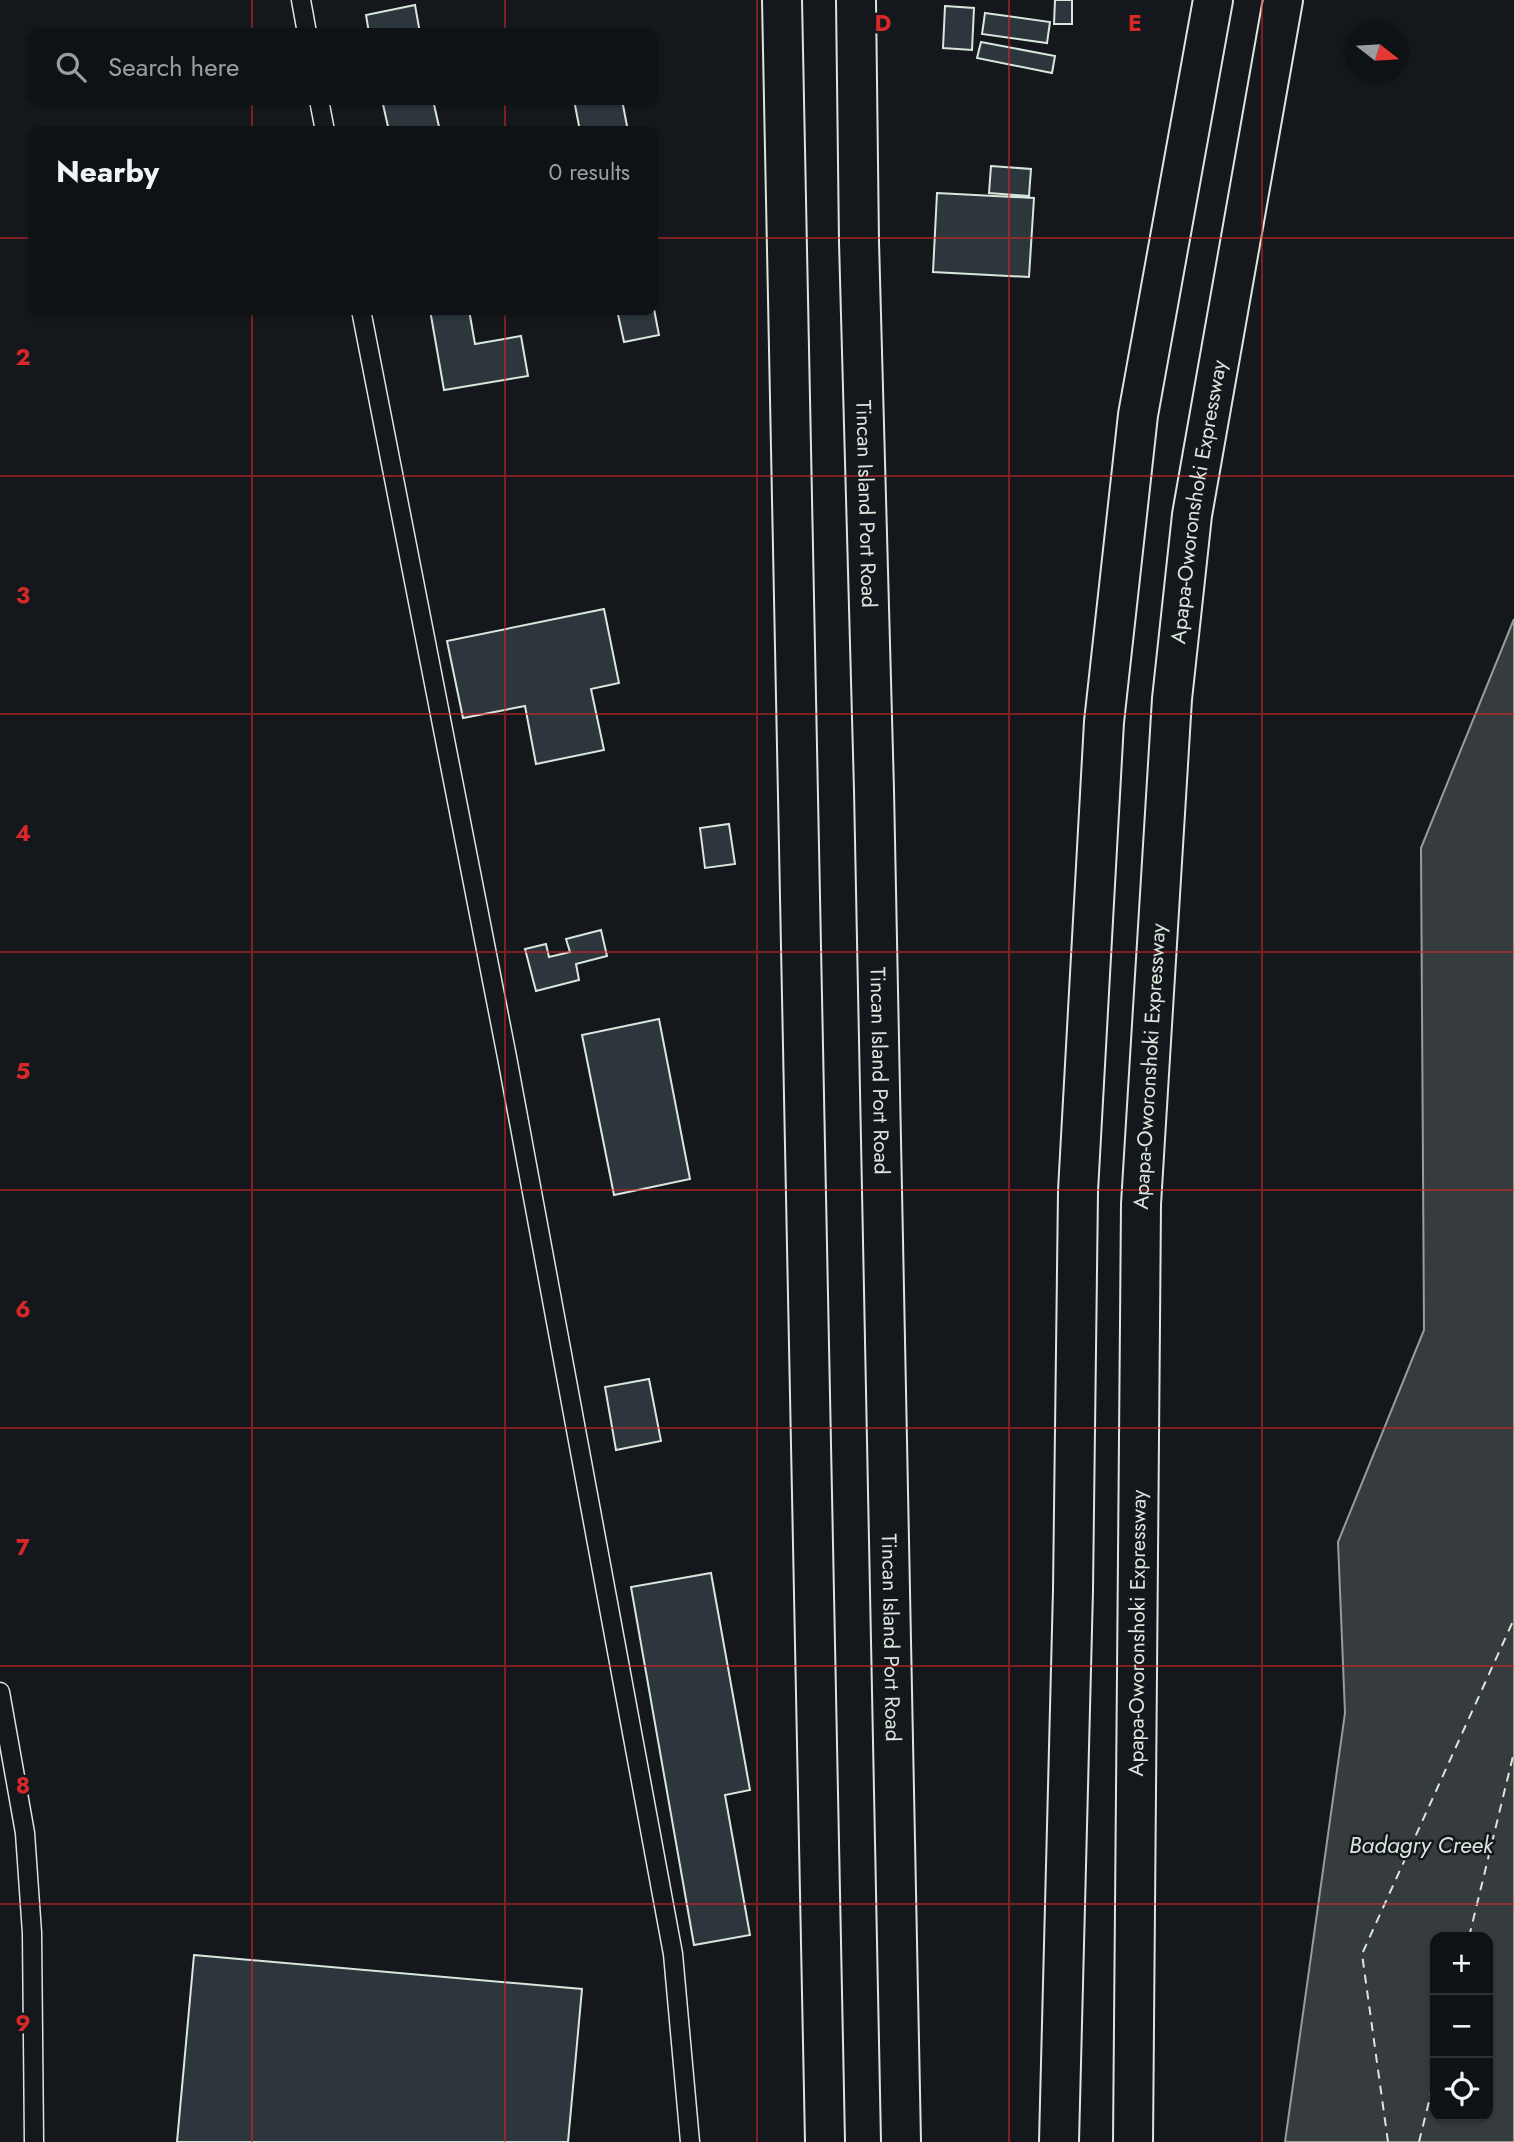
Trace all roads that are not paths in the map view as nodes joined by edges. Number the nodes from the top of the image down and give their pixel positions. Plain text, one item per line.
1 (300, 0) edge
2 (782, 0) edge
3 (856, 0) edge
4 (1213, 0) edge
5 (1283, 0) edge
6 (306, 28) edge
7 (320, 105) edge
8 (324, 126) edge
9 (361, 315) edge
10 (0, 1692) edge
11 (34, 2142) edge
12 (690, 2142) edge
13 (825, 2142) edge
14 (901, 2142) edge
15 (1059, 2142) edge
16 (1133, 2142) edge

1 - 6 lane
2 - 13 main road
3 - 14 main road, Tincan Island Port Road
4 - 15 main road
5 - 16 main road, Apapa-Oworonshoki Expressway
7 - 8 lane
9 - 12 lane
10 - 11 lane

